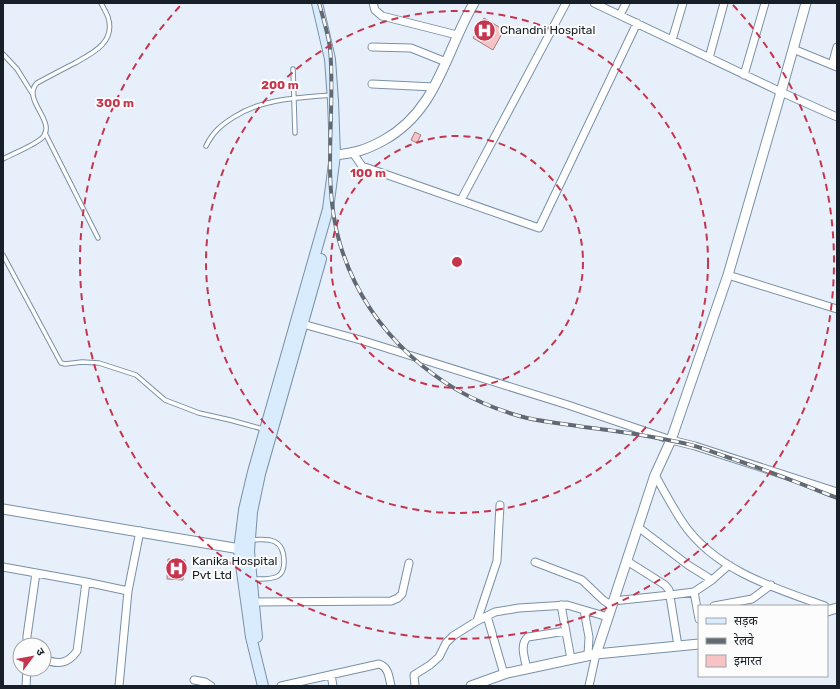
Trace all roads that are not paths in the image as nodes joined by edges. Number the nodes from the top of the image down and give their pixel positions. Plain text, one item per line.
1 (101, 3) edge
2 (317, 3) edge
3 (324, 3) edge
4 (373, 3) edge
5 (474, 3) edge
6 (566, 3) edge
7 (594, 3) edge
8 (626, 3) edge
9 (683, 3) edge
10 (724, 3) edge
11 (765, 3) edge
12 (806, 3) edge
13 (620, 15) junction
14 (637, 23) junction
15 (457, 35) junction
16 (672, 40) junction
17 (372, 47) dead end
18 (837, 47) edge
19 (793, 49) junction
20 (3, 54) edge
21 (709, 58) junction
22 (446, 62) junction
23 (834, 66) edge
24 (293, 69) dead end
25 (744, 74) junction
26 (372, 84) dead end
27 (434, 87) junction
28 (781, 92) junction
29 (32, 94) junction
30 (333, 95) junction
31 (294, 97) junction
32 (837, 117) edge
33 (45, 133) junction
34 (295, 133) dead end
35 (206, 146) dead end
36 (353, 153) junction
37 (338, 155) junction
38 (3, 159) edge
39 (461, 200) junction
40 (98, 238) dead end
41 (3, 255) edge
42 (728, 275) junction
43 (837, 309) edge
44 (299, 323) junction
45 (272, 416) junction
46 (265, 429) junction
47 (670, 440) junction
48 (656, 475) junction
49 (837, 492) edge
50 (500, 505) dead end
51 (3, 508) edge
52 (638, 527) junction
53 (140, 531) junction
54 (250, 540) junction
55 (239, 550) junction
56 (249, 551) junction
57 (627, 561) junction
58 (536, 562) dead end
59 (409, 563) dead end
60 (729, 565) junction
61 (3, 567) edge
62 (36, 573) junction
63 (252, 579) junction
64 (712, 580) junction
65 (86, 582) junction
66 (771, 585) junction
67 (128, 591) junction
68 (694, 592) junction
69 (670, 596) junction
70 (250, 602) junction
71 (613, 603) junction
72 (561, 605) junction
73 (719, 605) edge
74 (822, 605) edge
75 (698, 609) edge
76 (584, 610) junction
77 (487, 616) junction
78 (608, 617) junction
79 (477, 621) junction
80 (566, 631) junction
81 (27, 637) edge
82 (698, 644) edge
83 (678, 646) junction
84 (592, 654) junction
85 (571, 659) junction
86 (52, 661) edge
87 (527, 669) junction
88 (504, 674) junction
89 (331, 676) junction
90 (194, 680) dead end
91 (309, 683) edge
92 (119, 686) edge
93 (211, 686) edge
94 (262, 686) edge
95 (270, 686) edge
96 (281, 686) edge
97 (333, 686) edge
98 (391, 686) edge
99 (416, 686) edge
100 (471, 686) edge
101 (589, 686) edge

1 - 29 lane
2 - 30 main road
3 - 37 main road
4 - 15 street
5 - 15 street
6 - 39 street
7 - 13 street
8 - 13 street
9 - 16 street
10 - 21 street
11 - 25 street
12 - 19 street
13 - 14 street
14 - 16 street
14 - 39 street
15 - 22 street
16 - 21 street
17 - 22 street
18 - 23 street
19 - 23 street
19 - 28 street
20 - 29 lane
21 - 25 street
22 - 27 street
24 - 31 lane
25 - 28 street
26 - 27 street
27 - 36 street
28 - 32 street
28 - 42 street
29 - 33 lane
30 - 31 lane
30 - 37 main road
31 - 34 lane
31 - 35 lane
33 - 38 lane
33 - 40 lane
36 - 37 street
36 - 39 street
37 - 44 main road
41 - 46 lane
42 - 43 street
42 - 47 street
44 - 45 main road
44 - 47 street
45 - 46 main road
45 - 54 main road
46 - 55 main road
47 - 48 street
47 - 49 street
48 - 52 street
48 - 60 street
50 - 79 street
51 - 53 street
52 - 57 street
52 - 64 street
53 - 55 street
53 - 67 street
54 - 56 main road
54 - 63 lane
55 - 56 street
55 - 70 main road
56 - 63 main road
57 - 69 street
57 - 71 street
58 - 71 street
59 - 70 street
60 - 64 street
60 - 66 street
61 - 62 street
62 - 65 street
62 - 81 street
63 - 70 main road
64 - 68 street
65 - 67 street
65 - 86 street
66 - 73 street
66 - 74 street
67 - 92 street
68 - 69 street
68 - 75 street
69 - 71 street
69 - 83 street
70 - 94 main road
70 - 95 main road
71 - 78 street
72 - 76 street
72 - 77 street
72 - 80 street
76 - 78 street
76 - 84 street
77 - 79 street
77 - 88 street
78 - 84 street
79 - 99 street
80 - 85 street
80 - 87 street
82 - 83 street
83 - 84 street
84 - 85 street
84 - 101 street
85 - 87 street
87 - 88 street
88 - 100 street
89 - 91 street
89 - 97 street
89 - 98 street
90 - 93 street
91 - 96 street

